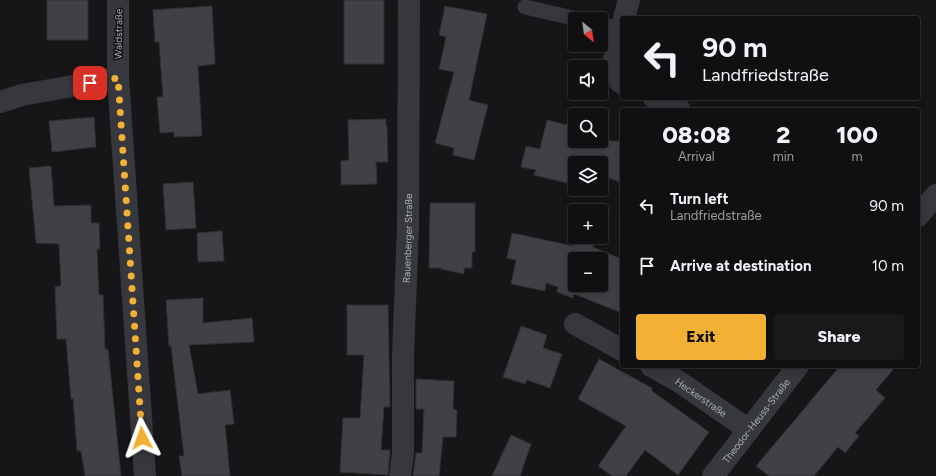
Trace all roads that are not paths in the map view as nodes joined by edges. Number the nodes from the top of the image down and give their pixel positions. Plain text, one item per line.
1 (118, 0) edge
2 (409, 0) edge
3 (629, 0) edge
4 (525, 7) dead end
5 (625, 16) edge
6 (568, 17) edge
7 (608, 25) edge
8 (620, 28) edge
9 (620, 36) edge
10 (118, 78) junction
11 (620, 82) edge
12 (658, 100) edge
13 (0, 102) edge
14 (676, 108) edge
15 (936, 195) edge
16 (920, 214) edge
17 (575, 324) dead end
18 (620, 349) edge
19 (656, 368) edge
20 (796, 368) edge
21 (749, 430) junction
22 (145, 476) edge
23 (400, 476) edge
24 (713, 476) edge

1 - 10 street, Waldstraße
2 - 23 street, Rauenberger Straße
3 - 5 street
4 - 6 lane
7 - 8 lane
9 - 11 street
10 - 13 street
10 - 22 street, Waldstraße
12 - 14 street
15 - 16 street
17 - 18 street
19 - 21 street, Heckerstraße
20 - 21 street, Theodor-Heuss-Straße
21 - 24 street, Theodor-Heuss-Straße

